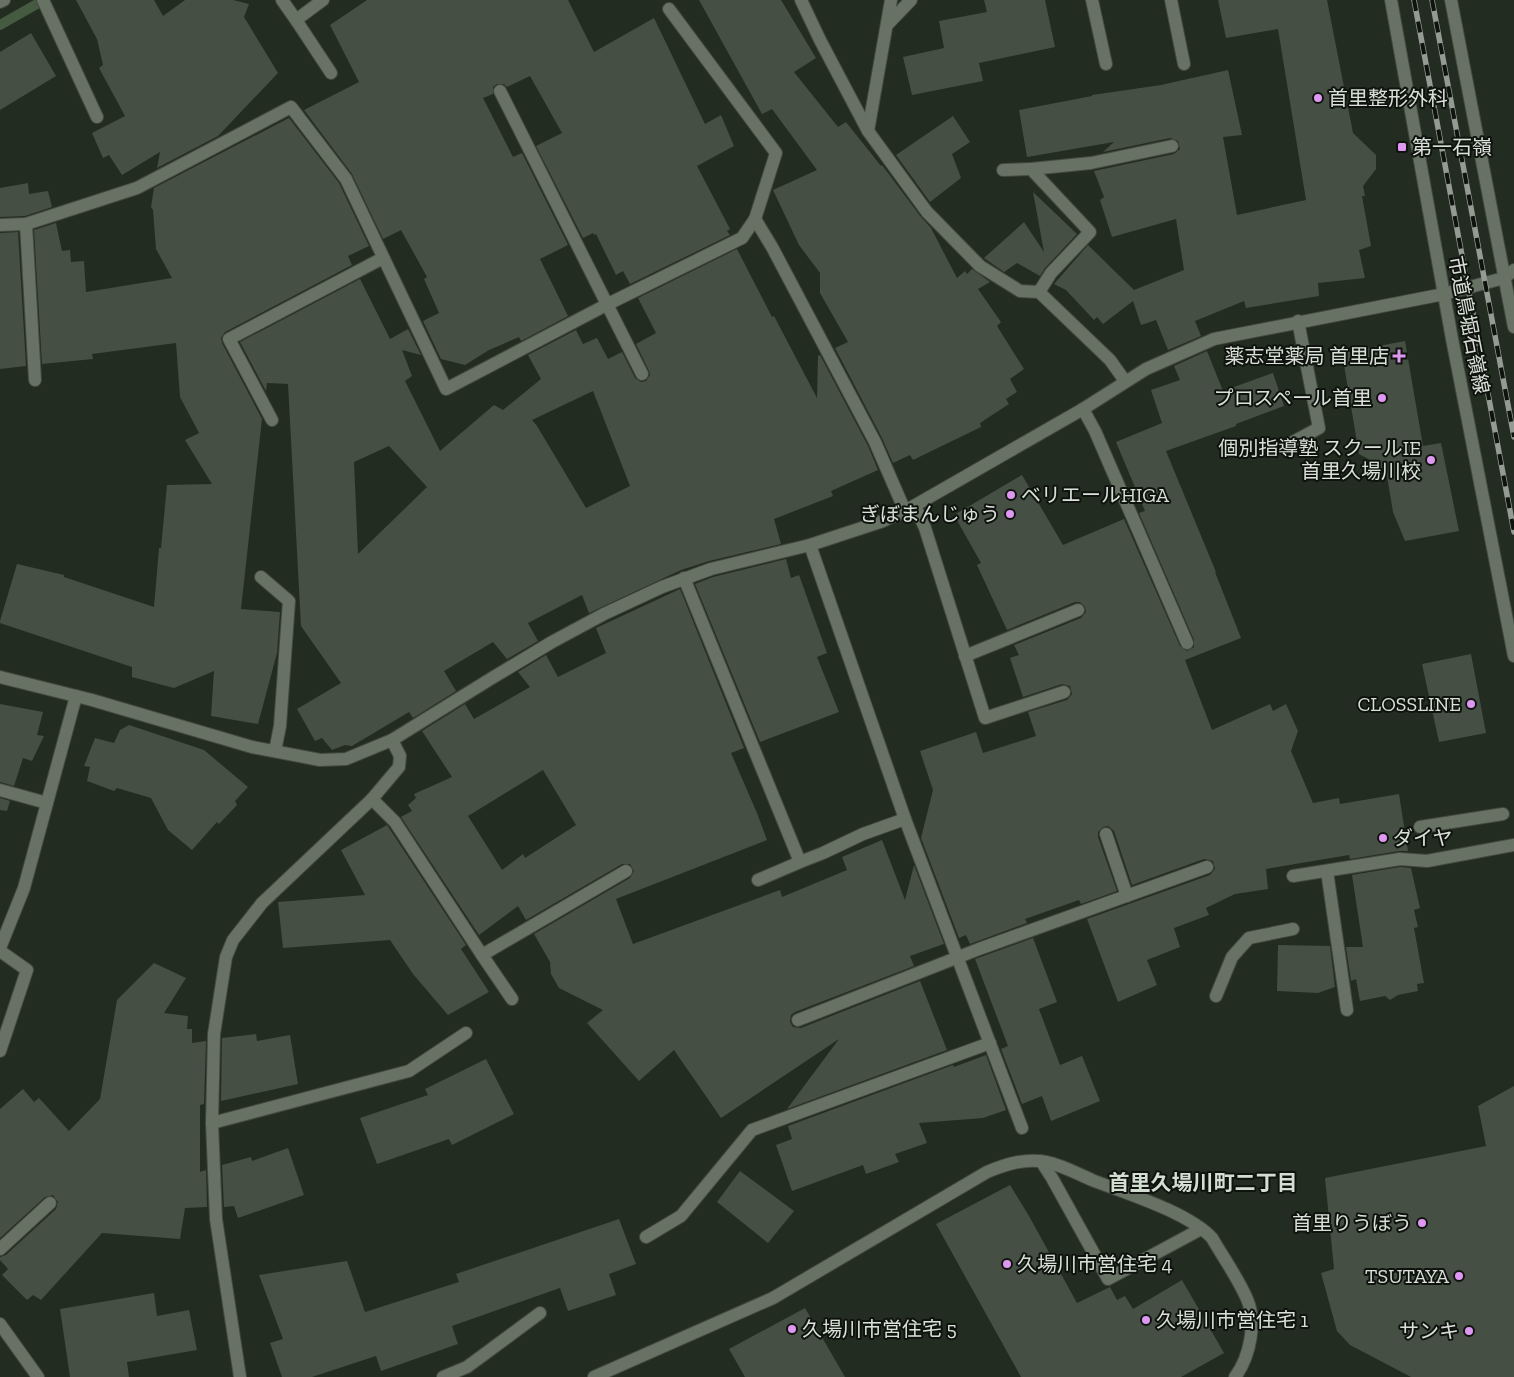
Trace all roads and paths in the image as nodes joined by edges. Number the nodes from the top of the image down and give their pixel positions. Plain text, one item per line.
1 (4, 0) edge
2 (43, 0) edge
3 (282, 0) edge
4 (323, 0) edge
5 (801, 0) edge
6 (891, 0) edge
7 (911, 0) edge
8 (1092, 0) edge
9 (1171, 0) edge
10 (1390, 0) edge
11 (1453, 1) edge
12 (0, 2) edge
13 (668, 9) dead end
14 (296, 20) junction
15 (886, 25) junction
16 (1106, 64) dead end
17 (1184, 64) dead end
18 (331, 73) dead end
19 (500, 92) dead end
20 (97, 117) dead end
21 (868, 131) junction
22 (1172, 146) dead end
23 (1030, 169) junction
24 (1003, 170) dead end
25 (756, 219) junction
26 (26, 224) junction
27 (0, 225) edge
28 (383, 258) junction
29 (1509, 274) edge
30 (1039, 292) junction
31 (1444, 294) junction
32 (608, 304) junction
33 (1298, 322) junction
34 (1514, 327) edge
35 (642, 374) dead end
36 (35, 380) dead end
37 (1125, 381) junction
38 (1082, 409) junction
39 (272, 420) dead end
40 (1291, 443) dead end
41 (910, 508) junction
42 (810, 546) junction
43 (260, 577) dead end
44 (684, 578) junction
45 (1078, 610) dead end
46 (1187, 643) dead end
47 (966, 656) junction
48 (1514, 656) edge
49 (0, 677) edge
50 (1064, 692) dead end
51 (76, 696) junction
52 (392, 740) junction
53 (275, 751) junction
54 (0, 790) edge
55 (372, 798) junction
56 (47, 802) junction
57 (1503, 814) dead end
58 (905, 819) junction
59 (1420, 827) dead end
60 (1106, 834) dead end
61 (1514, 845) edge
62 (800, 862) junction
63 (1207, 867) dead end
64 (626, 871) dead end
65 (1326, 871) junction
66 (1293, 876) dead end
67 (758, 880) dead end
68 (1127, 896) junction
69 (1292, 929) dead end
70 (0, 949) edge
71 (482, 954) junction
72 (958, 958) junction
73 (1216, 996) dead end
74 (512, 1000) dead end
75 (1347, 1010) dead end
76 (798, 1020) dead end
77 (466, 1033) dead end
78 (990, 1043) junction
79 (0, 1050) edge
80 (212, 1123) junction
81 (1022, 1128) dead end
82 (1041, 1161) junction
83 (50, 1203) dead end
84 (1201, 1229) junction
85 (646, 1238) dead end
86 (0, 1248) edge
87 (540, 1314) dead end
88 (0, 1324) edge
89 (38, 1377) edge
90 (240, 1377) edge
91 (443, 1377) edge
92 (594, 1377) edge
93 (1235, 1377) edge

1 - 12 street
2 - 20 street
3 - 14 street
4 - 14 street
5 - 21 street
6 - 15 street
7 - 15 street
8 - 16 street
9 - 17 street
10 - 31 street, 市道鳥堀石嶺線
11 - 29 street
13 - 25 street
14 - 18 street
15 - 21 street
19 - 32 street
21 - 30 street
22 - 23 street
23 - 24 street
23 - 30 street
25 - 32 street
25 - 41 street
26 - 27 street
26 - 28 street
26 - 36 street
28 - 32 street
28 - 39 street
29 - 31 street
29 - 34 street
30 - 37 street
31 - 33 street
31 - 48 street, 市道鳥堀石嶺線
32 - 35 street
33 - 37 street
33 - 40 street
37 - 38 street
38 - 41 street
38 - 46 street
41 - 42 street
41 - 47 street
42 - 44 street
42 - 58 street
43 - 53 street
44 - 52 street
44 - 62 street
45 - 47 street
47 - 50 street
49 - 51 street
51 - 53 street
51 - 56 street
52 - 53 street
52 - 55 street
54 - 56 street
55 - 71 street
55 - 80 street
56 - 70 street
57 - 59 street
58 - 62 street
58 - 72 street
60 - 68 street
61 - 65 street
62 - 67 street
63 - 68 street
64 - 71 street
65 - 66 street
65 - 75 street
68 - 72 street
69 - 73 street
70 - 79 street
71 - 74 street
72 - 76 street
72 - 78 street
77 - 80 street
78 - 81 street
78 - 85 street
80 - 90 street
82 - 84 street
82 - 84 street
82 - 92 street
83 - 86 street
84 - 93 street
87 - 91 street
88 - 89 street

